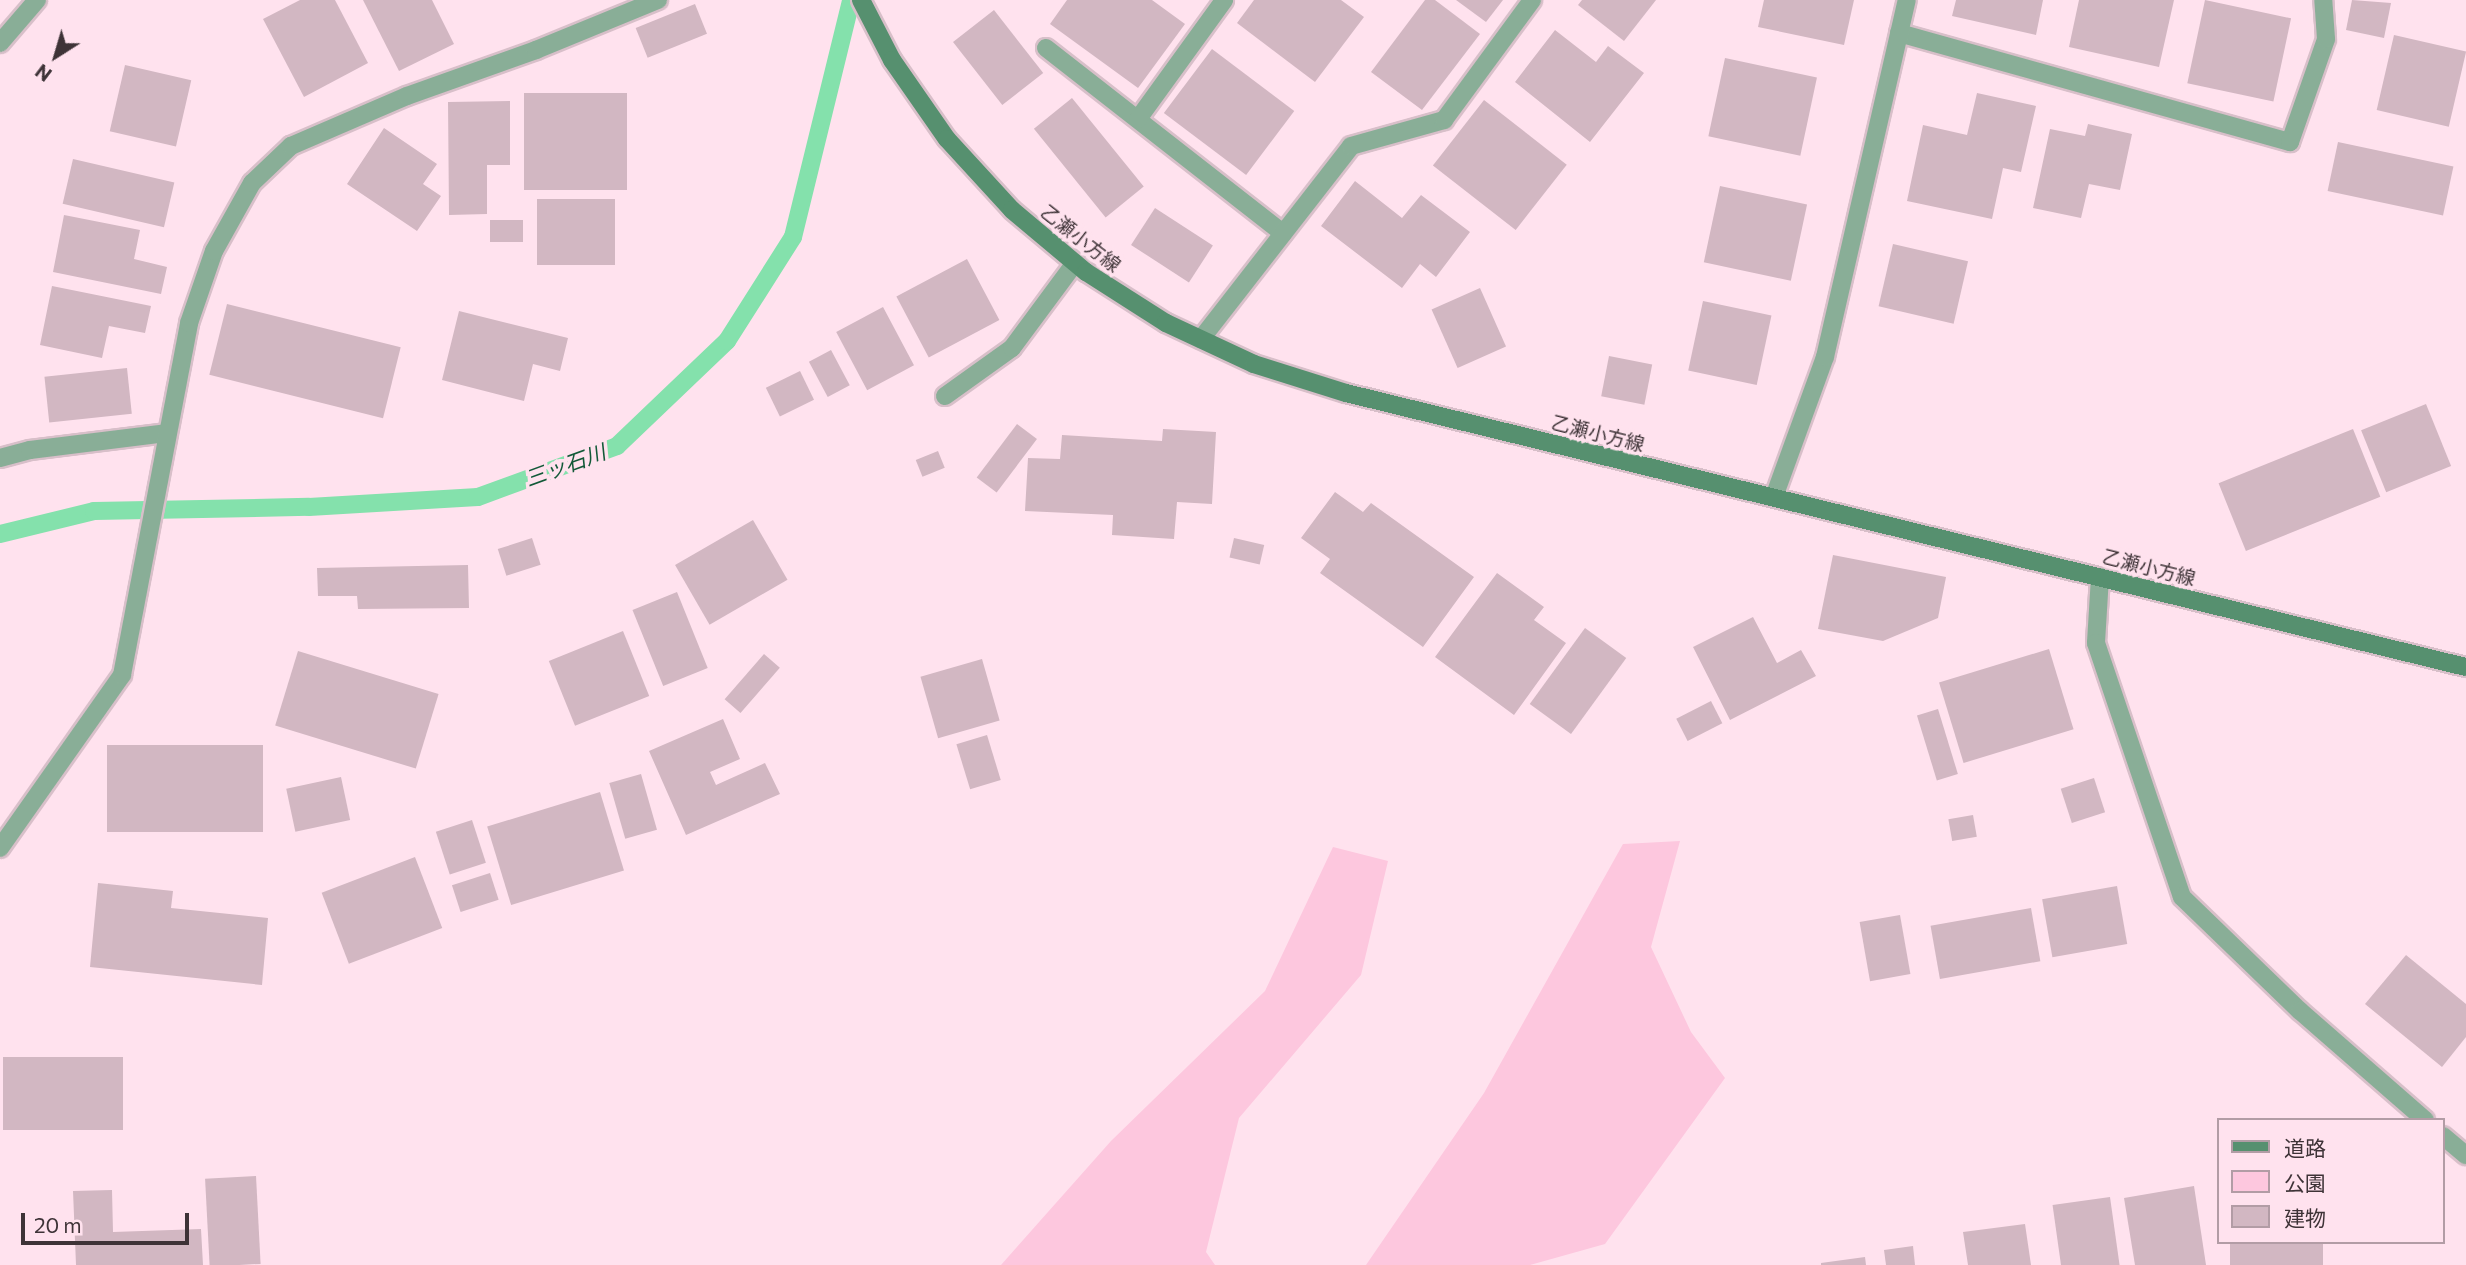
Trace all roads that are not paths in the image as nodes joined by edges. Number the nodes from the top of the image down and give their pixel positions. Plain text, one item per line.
1 (37, 0) edge
2 (658, 0) edge
3 (861, 0) edge
4 (1224, 0) edge
5 (1532, 0) edge
6 (1907, 0) edge
7 (2323, 0) edge
8 (1899, 33) junction
9 (0, 43) edge
10 (1046, 48) dead end
11 (1138, 119) junction
12 (1283, 233) junction
13 (1075, 263) junction
14 (1201, 340) junction
15 (945, 396) dead end
16 (166, 433) junction
17 (0, 458) edge
18 (1774, 497) junction
19 (2100, 577) junction
20 (2466, 667) edge
21 (0, 848) edge
22 (2423, 1118) edge
23 (2445, 1138) edge
24 (2466, 1155) edge

1 - 9 street
2 - 16 street
3 - 13 main road, 乙瀬小方線
4 - 11 street
5 - 12 street
6 - 8 street
7 - 8 street
8 - 18 street
10 - 11 street
11 - 12 street
12 - 14 street
13 - 14 main road, 乙瀬小方線
13 - 15 street
14 - 18 main road, 乙瀬小方線
16 - 17 street
16 - 21 street
18 - 19 main road, 乙瀬小方線
19 - 20 main road, 乙瀬小方線
19 - 22 street
23 - 24 street

